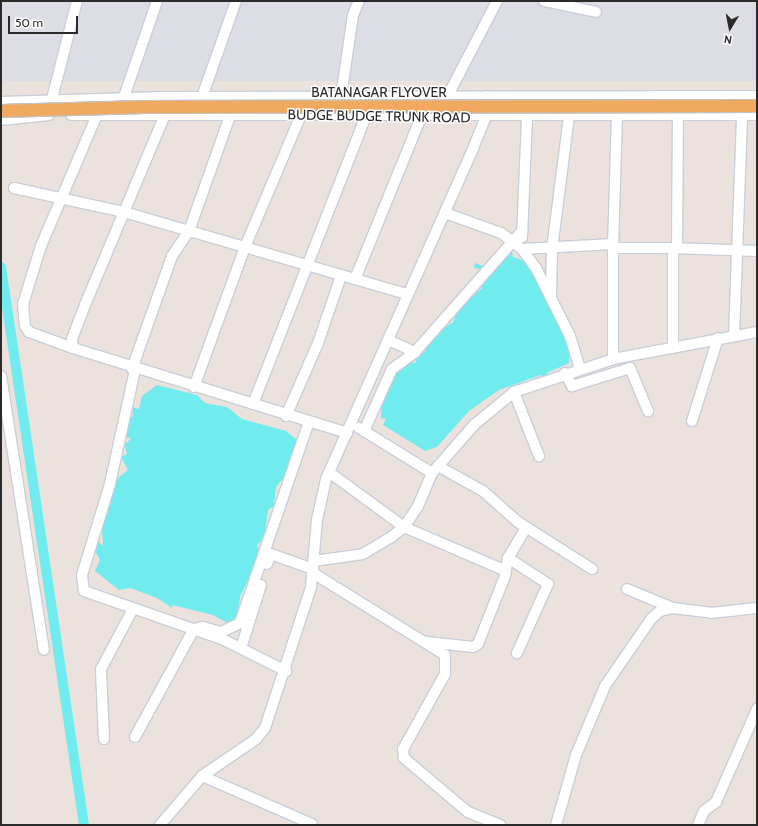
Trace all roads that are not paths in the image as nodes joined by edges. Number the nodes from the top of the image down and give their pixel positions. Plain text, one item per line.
1 (77, 1) edge
2 (157, 1) edge
3 (236, 1) edge
4 (359, 1) edge
5 (497, 1) edge
6 (544, 1) edge
7 (596, 12) dead end
8 (487, 96) junction
9 (757, 96) edge
10 (124, 97) junction
11 (202, 97) junction
12 (341, 97) junction
13 (445, 97) junction
14 (52, 99) junction
15 (1, 102) edge
16 (757, 106) edge
17 (1, 111) edge
18 (97, 115) junction
19 (301, 115) junction
20 (678, 115) junction
21 (742, 115) junction
22 (757, 115) edge
23 (230, 116) junction
24 (366, 116) junction
25 (617, 116) junction
26 (164, 117) junction
27 (421, 117) junction
28 (446, 117) junction
29 (486, 117) junction
30 (528, 117) junction
31 (569, 117) junction
32 (1, 120) edge
33 (14, 188) dead end
34 (62, 197) junction
35 (124, 212) junction
36 (445, 213) junction
37 (189, 231) junction
38 (519, 245) junction
39 (613, 246) junction
40 (245, 247) junction
41 (675, 248) junction
42 (552, 249) junction
43 (736, 250) junction
44 (757, 251) edge
45 (308, 265) junction
46 (341, 276) junction
47 (355, 280) junction
48 (407, 294) junction
49 (551, 298) junction
50 (757, 332) edge
51 (734, 336) junction
52 (718, 338) junction
53 (388, 340) junction
54 (73, 348) junction
55 (673, 348) junction
56 (415, 352) junction
57 (627, 357) junction
58 (613, 359) junction
59 (630, 368) junction
60 (133, 369) junction
61 (580, 369) junction
62 (565, 373) junction
63 (1, 376) edge
64 (194, 387) junction
65 (514, 392) junction
66 (253, 404) junction
67 (648, 411) dead end
68 (286, 416) junction
69 (692, 421) dead end
70 (309, 422) junction
71 (352, 424) junction
72 (364, 431) junction
73 (346, 433) junction
74 (5, 435) edge
75 (539, 456) dead end
76 (435, 470) junction
77 (329, 472) junction
78 (404, 527) junction
79 (526, 528) junction
80 (508, 558) junction
81 (313, 568) junction
82 (592, 569) dead end
83 (506, 572) junction
84 (626, 589) dead end
85 (673, 608) junction
86 (757, 608) edge
87 (133, 609) junction
88 (194, 629) junction
89 (427, 642) junction
90 (241, 648) junction
91 (44, 650) dead end
92 (517, 653) dead end
93 (286, 671) junction
94 (757, 709) edge
95 (135, 737) dead end
96 (104, 739) dead end
97 (202, 776) junction
98 (312, 824) edge
99 (160, 825) edge
100 (501, 825) edge
101 (556, 825) edge
102 (698, 825) edge

1 - 14 street
2 - 10 street
3 - 11 street
4 - 12 street
5 - 13 street
6 - 7 street
8 - 9 street, BUDGE BUDGE TRUNK ROAD
8 - 13 street, BUDGE BUDGE TRUNK ROAD
8 - 29 street
10 - 11 street, BUDGE BUDGE TRUNK ROAD
10 - 14 street, BUDGE BUDGE TRUNK ROAD
11 - 12 street, BUDGE BUDGE TRUNK ROAD
12 - 13 street, BUDGE BUDGE TRUNK ROAD
13 - 28 street
14 - 15 street, BUDGE BUDGE TRUNK ROAD
16 - 17 main road, BATANAGAR FLYOVER, bridge
18 - 26 street, BUDGE BUDGE TRUNK ROAD
18 - 32 street, BUDGE BUDGE TRUNK ROAD
18 - 34 street
19 - 23 street, BUDGE BUDGE TRUNK ROAD
19 - 24 street, BUDGE BUDGE TRUNK ROAD
19 - 40 street
20 - 21 street, BUDGE BUDGE TRUNK ROAD
20 - 25 street, BUDGE BUDGE TRUNK ROAD
20 - 41 street
21 - 22 street, BUDGE BUDGE TRUNK ROAD
21 - 43 street
23 - 26 street, BUDGE BUDGE TRUNK ROAD
23 - 37 street
24 - 27 street, BUDGE BUDGE TRUNK ROAD
24 - 45 street
25 - 31 street, BUDGE BUDGE TRUNK ROAD
25 - 39 street
26 - 35 street
27 - 28 street, BUDGE BUDGE TRUNK ROAD
27 - 47 street
28 - 29 street, BUDGE BUDGE TRUNK ROAD
29 - 30 street, BUDGE BUDGE TRUNK ROAD
29 - 36 street
30 - 31 street, BUDGE BUDGE TRUNK ROAD
30 - 38 street
31 - 42 street
33 - 34 street
34 - 35 street
34 - 54 street
35 - 37 street
35 - 54 street
36 - 38 street
36 - 48 street
37 - 40 street
37 - 60 street
38 - 42 street
38 - 49 street
38 - 56 street
39 - 41 street
39 - 42 street
39 - 58 street
40 - 45 street
40 - 64 street
41 - 43 street
41 - 55 street
42 - 49 street
43 - 44 street
43 - 51 street
45 - 46 street
45 - 66 street
46 - 47 street
46 - 68 street
47 - 48 street
48 - 53 street
49 - 61 street
50 - 51 street
51 - 52 street
52 - 55 street
52 - 69 street
53 - 56 street
53 - 71 street
54 - 60 street
55 - 57 street
56 - 72 street
57 - 58 street
57 - 59 street
58 - 61 street
59 - 62 street
59 - 67 street
60 - 64 street
60 - 87 street
61 - 62 street
62 - 65 street
63 - 74 street
64 - 66 street
65 - 75 street
65 - 76 street
66 - 68 street
68 - 70 street
70 - 73 street
70 - 88 street
71 - 72 street
71 - 73 street
72 - 76 street
73 - 77 street
74 - 91 street
76 - 78 street
76 - 79 street
77 - 78 street
77 - 81 street
78 - 81 street
78 - 83 street
79 - 80 street
79 - 82 street
80 - 83 street
80 - 92 street
81 - 89 street
81 - 90 street
81 - 93 street
83 - 89 street
84 - 85 street
85 - 86 street
85 - 101 street
87 - 88 street
87 - 96 street
88 - 90 street
88 - 95 street
89 - 100 street
90 - 93 street
93 - 97 street
94 - 102 street
97 - 98 street
97 - 99 street

